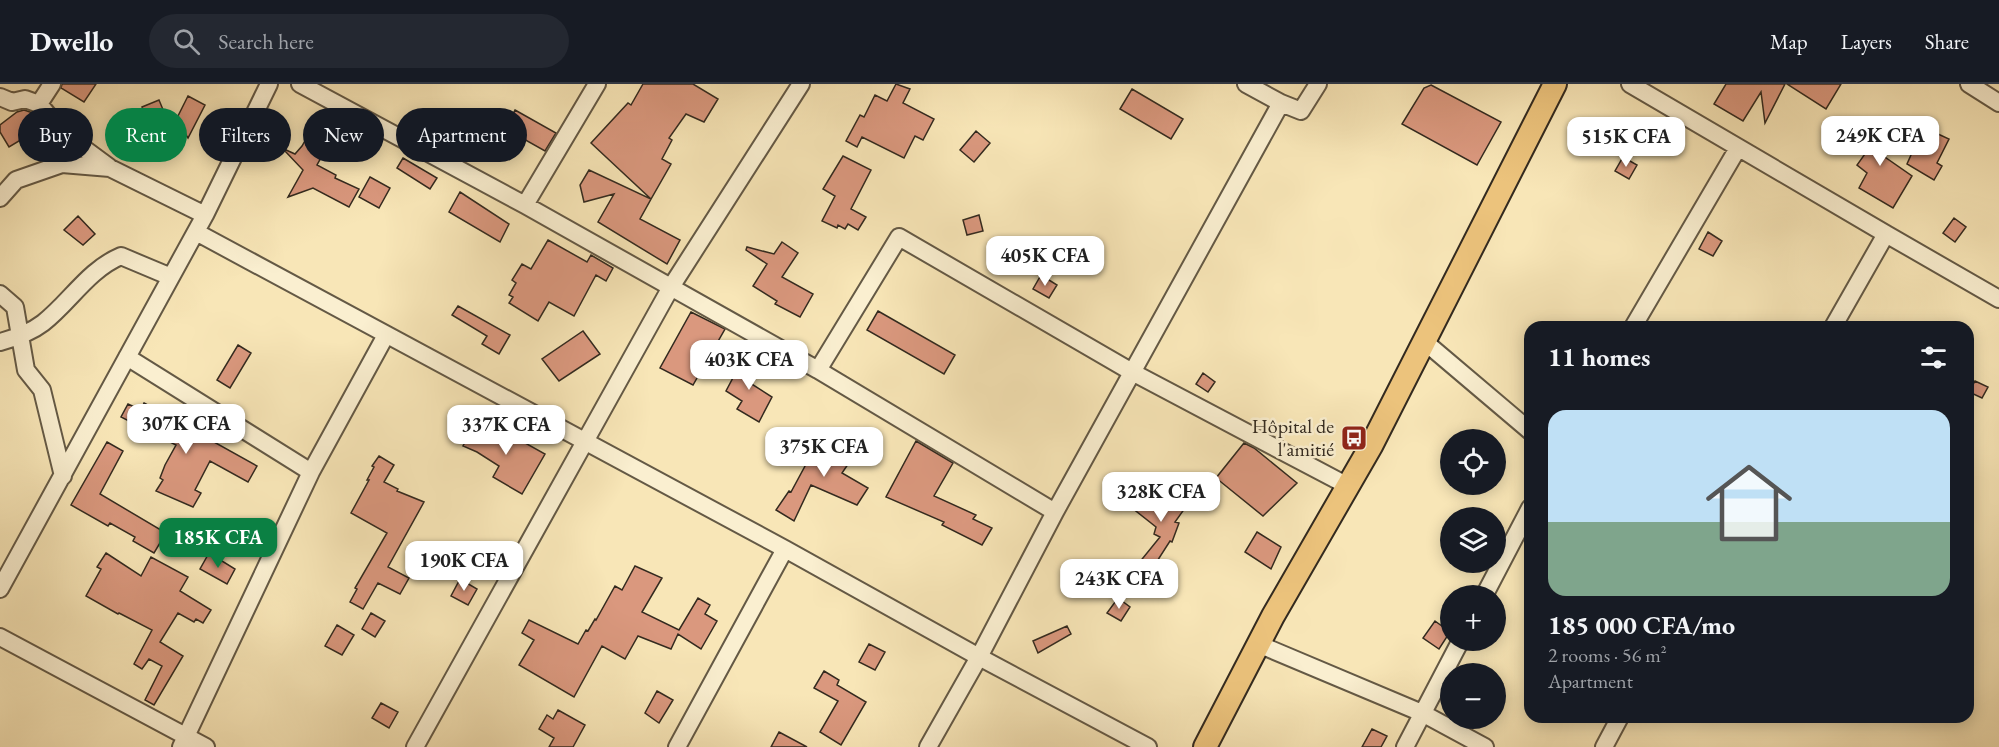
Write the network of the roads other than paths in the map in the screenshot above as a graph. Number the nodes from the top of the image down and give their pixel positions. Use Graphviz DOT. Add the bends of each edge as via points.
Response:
graph roads {
  1 [pos="51,84"];
  2 [pos="269,84"];
  3 [pos="300,84"];
  4 [pos="597,84"];
  5 [pos="801,84"];
  6 [pos="1246,84"];
  7 [pos="1317,84"];
  8 [pos="1555,84"];
  9 [pos="1630,84"];
  10 [pos="1969,84"];
  11 [pos="0,97"];
  12 [pos="1281,103"];
  13 [pos="1999,103"];
  14 [pos="39,104"];
  15 [pos="1738,148"];
  16 [pos="110,168"];
  17 [pos="0,198"];
  18 [pos="525,206"];
  19 [pos="204,215"];
  20 [pos="196,232"];
  21 [pos="1886,234"];
  22 [pos="171,277"];
  23 [pos="671,287"];
  24 [pos="0,294"];
  25 [pos="1999,299"];
  26 [pos="1637,321"];
  27 [pos="1836,321"];
  28 [pos="386,334"];
  29 [pos="19,336"];
  30 [pos="0,342"];
  31 [pos="1425,342"];
  32 [pos="127,357"];
  33 [pos="818,370"];
  34 [pos="1132,372"];
  35 [pos="1524,426"];
  36 [pos="585,441"];
  37 [pos="310,472"];
  38 [pos="63,476"];
  39 [pos="1348,486"];
  40 [pos="1055,512"];
  41 [pos="1524,519"];
  42 [pos="785,549"];
  43 [pos="1490,585"];
  44 [pos="0,589"];
  45 [pos="0,638"];
  46 [pos="1258,644"];
  47 [pos="1455,651"];
  48 [pos="979,657"];
  49 [pos="1422,713"];
  50 [pos="1617,723"];
  51 [pos="184,742"];
  52 [pos="206,747"];
  53 [pos="415,747"];
  54 [pos="677,747"];
  55 [pos="928,747"];
  56 [pos="1148,747"];
  57 [pos="1205,747"];
  58 [pos="1405,747"];
  59 [pos="1485,747"];
  60 [pos="1604,747"];
  1 -- 14 [label="street"];
  2 -- 19 [label="street"];
  3 -- 18 [label="street"];
  4 -- 18 [label="street"];
  5 -- 23 [label="street"];
  6 -- 12 [label="street"];
  7 -- 12 [label="street" via="1301,111"];
  8 -- 31 [label="main road"];
  9 -- 15 [label="street"];
  10 -- 13 [label="street"];
  11 -- 14 [label="street"];
  12 -- 34 [label="street"];
  14 -- 16 [label="street" via="63,133"];
  15 -- 21 [label="street"];
  15 -- 26 [label="street"];
  16 -- 17 [label="street" via="62,164 16,180"];
  16 -- 19 [label="street"];
  18 -- 23 [label="street"];
  19 -- 20 [label="street"];
  20 -- 22 [label="street"];
  20 -- 28 [label="street"];
  21 -- 25 [label="street"];
  21 -- 27 [label="street"];
  22 -- 29 [label="street" via="120,256 106,262 42,324"];
  22 -- 32 [label="street"];
  23 -- 33 [label="street"];
  23 -- 36 [label="street"];
  24 -- 29 [label="street" via="15,307"];
  28 -- 36 [label="street"];
  28 -- 37 [label="street"];
  29 -- 30 [label="street"];
  29 -- 38 [label="street" via="26,370 42,390"];
  31 -- 35 [label="street"];
  31 -- 39 [label="main road"];
  32 -- 37 [label="street"];
  32 -- 38 [label="street"];
  33 -- 34 [label="street" via="899,237"];
  33 -- 40 [label="street"];
  34 -- 39 [label="street"];
  34 -- 40 [label="street"];
  36 -- 42 [label="street"];
  36 -- 53 [label="street"];
  37 -- 51 [label="street"];
  38 -- 44 [label="street"];
  39 -- 46 [label="main road"];
  40 -- 48 [label="street"];
  41 -- 43 [label="street"];
  42 -- 48 [label="street"];
  42 -- 54 [label="street"];
  45 -- 51 [label="street"];
  46 -- 49 [label="street"];
  46 -- 57 [label="main road"];
  47 -- 49 [label="street"];
  48 -- 55 [label="street"];
  48 -- 56 [label="street"];
  49 -- 58 [label="street"];
  49 -- 59 [label="street"];
  50 -- 60 [label="street"];
  51 -- 52 [label="street"];
}
